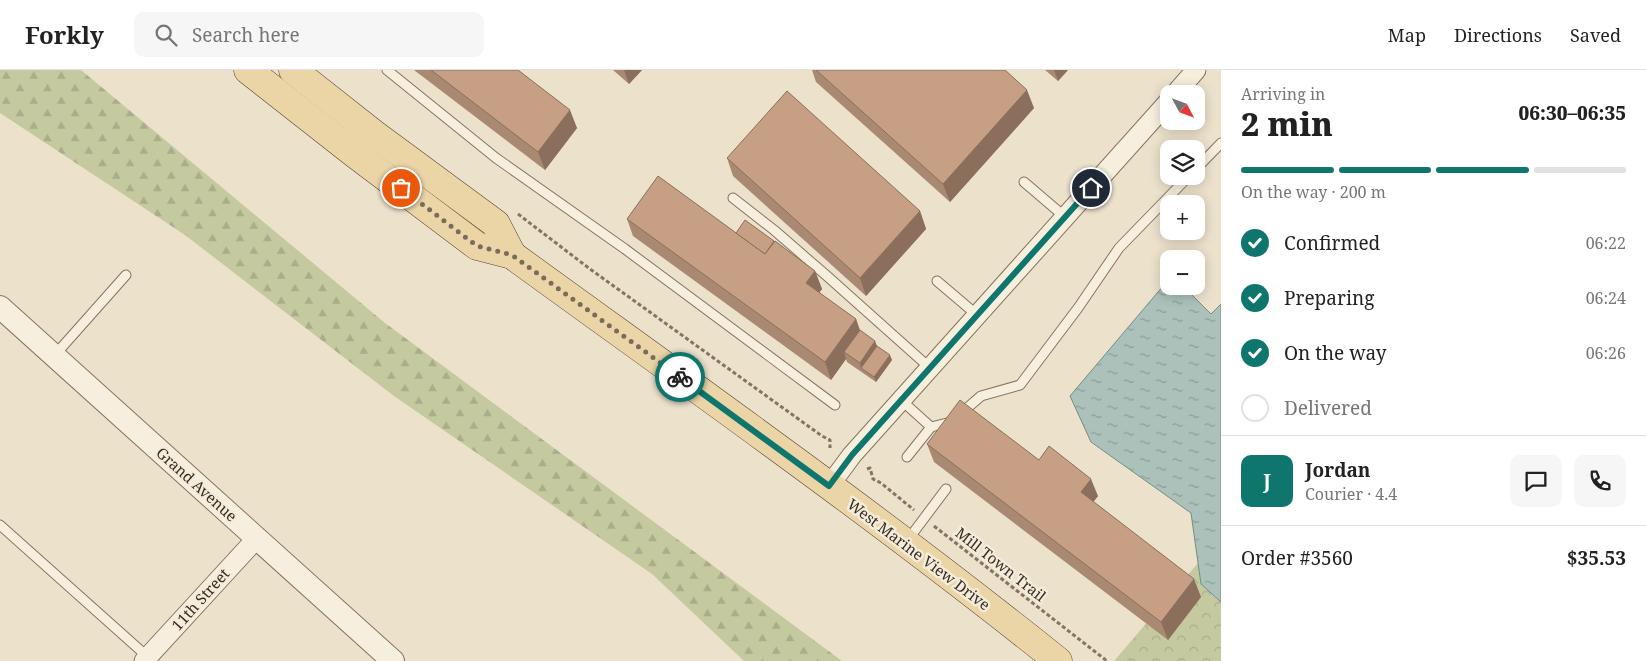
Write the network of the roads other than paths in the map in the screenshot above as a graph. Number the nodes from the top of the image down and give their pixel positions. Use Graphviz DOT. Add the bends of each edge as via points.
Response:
graph roads {
  1 [pos="248,70"];
  2 [pos="293,70"];
  3 [pos="387,70"];
  4 [pos="1196,70"];
  5 [pos="1183,85"];
  6 [pos="1160,111"];
  7 [pos="1221,144"];
  8 [pos="1205,160"];
  9 [pos="1024,182"];
  10 [pos="1180,185"];
  11 [pos="733,198"];
  12 [pos="1064,217"];
  13 [pos="512,255"];
  14 [pos="126,274"];
  15 [pos="937,281"];
  16 [pos="0,307"];
  17 [pos="977,315"];
  18 [pos="54,356"];
  19 [pos="930,368"];
  20 [pos="901,400"];
  21 [pos="835,405"];
  22 [pos="931,427"];
  23 [pos="907,457"];
  24 [pos="829,486"];
  25 [pos="946,489"];
  26 [pos="0,525"];
  27 [pos="257,538"];
  28 [pos="906,544"];
  29 [pos="148,660"];
  30 [pos="393,661"];
  31 [pos="1058,661"];
  1 -- 13 [label="main road, West Marine View Drive" via="477,246"];
  2 -- 13 [label="main road, West Marine View Drive" via="496,224"];
  3 -- 21 [label="lane" via="496,158"];
  4 -- 5 [label="street"];
  6 -- 12 [label="street"];
  7 -- 8 [label="lane"];
  9 -- 12 [label="lane"];
  10 -- 22 [label="lane" via="1119,248 1020,385 982,396 951,422"];
  11 -- 19 [label="lane" via="814,264"];
  12 -- 17 [label="street"];
  13 -- 24 [label="main road, West Marine View Drive"];
  14 -- 18 [label="lane"];
  15 -- 17 [label="lane"];
  16 -- 18 [label="street, Grand Avenue"];
  17 -- 19 [label="street"];
  18 -- 27 [label="street, Grand Avenue"];
  19 -- 20 [label="street"];
  20 -- 22 [label="lane"];
  20 -- 24 [label="street"];
  22 -- 23 [label="lane"];
  24 -- 28 [label="main road, West Marine View Drive"];
  25 -- 28 [label="lane"];
  26 -- 29 [label="lane"];
  27 -- 29 [label="street, 11th Street"];
  27 -- 30 [label="street, Grand Avenue"];
  28 -- 31 [label="main road, West Marine View Drive"];
}
